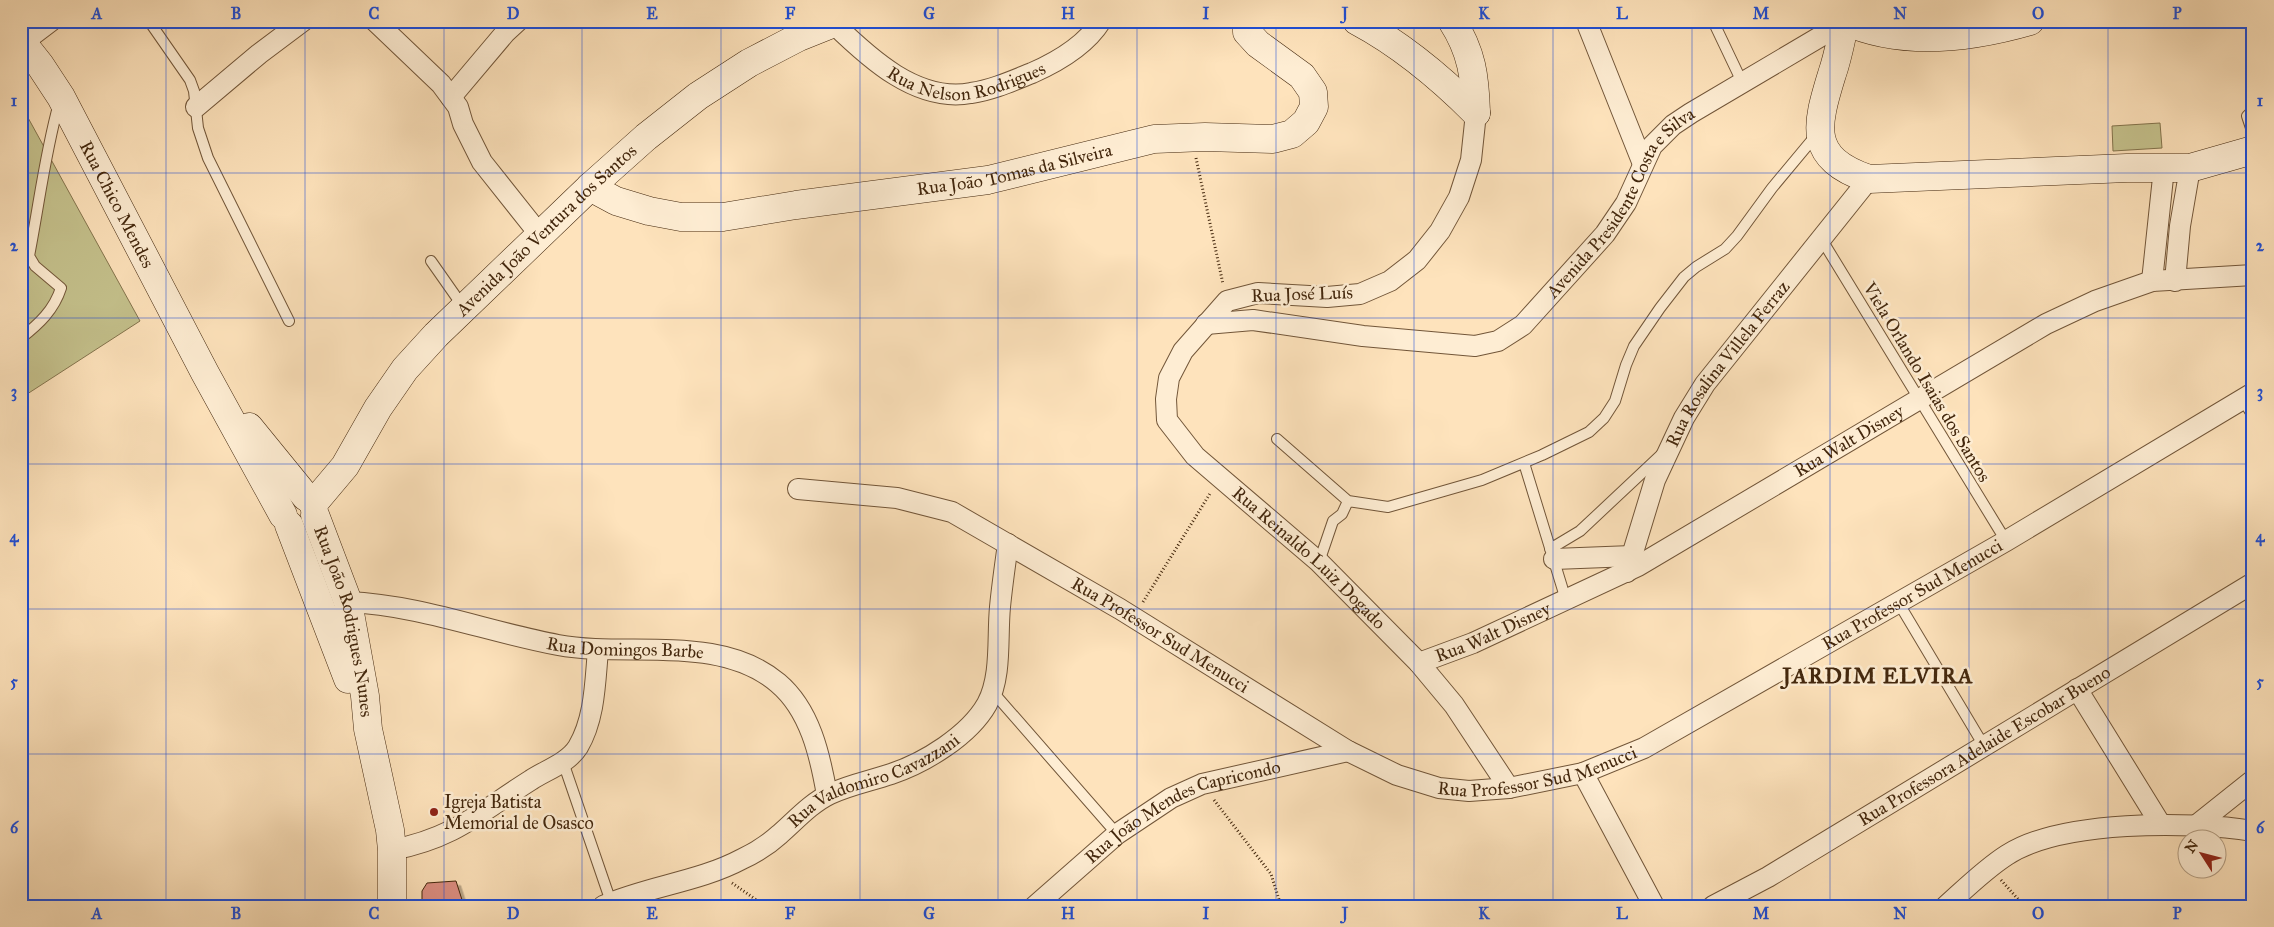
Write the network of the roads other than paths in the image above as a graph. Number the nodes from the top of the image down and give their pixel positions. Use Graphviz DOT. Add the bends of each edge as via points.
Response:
graph roads {
  1 [pos="51,21"];
  2 [pos="149,21"];
  3 [pos="303,21"];
  4 [pos="374,21"];
  5 [pos="518,21"];
  6 [pos="1101,21"];
  7 [pos="1247,21"];
  8 [pos="1357,21"];
  9 [pos="1452,21"];
  10 [pos="1586,21"];
  11 [pos="1713,21"];
  12 [pos="1845,21"];
  13 [pos="2030,21"];
  14 [pos="836,23"];
  15 [pos="22,42"];
  16 [pos="1742,82"];
  17 [pos="61,97"];
  18 [pos="451,97"];
  19 [pos="196,107"];
  20 [pos="2252,111"];
  21 [pos="1476,113"];
  22 [pos="1819,132"];
  23 [pos="2253,134"];
  24 [pos="2253,150"];
  25 [pos="1643,164"];
  26 [pos="2177,168"];
  27 [pos="1869,179"];
  28 [pos="590,187"];
  29 [pos="540,235"];
  30 [pos="1822,240"];
  31 [pos="431,262"];
  32 [pos="2253,276"];
  33 [pos="2175,280"];
  34 [pos="2152,281"];
  35 [pos="464,308"];
  36 [pos="289,321"];
  37 [pos="1206,324"];
  38 [pos="21,338"];
  39 [pos="205,373"];
  40 [pos="1918,399"];
  41 [pos="2249,403"];
  42 [pos="1277,439"];
  43 [pos="1669,447"];
  44 [pos="1524,462"];
  45 [pos="798,489"];
  46 [pos="1348,501"];
  47 [pos="311,506"];
  48 [pos="286,520"];
  49 [pos="2006,540"];
  50 [pos="1008,544"];
  51 [pos="1552,554"];
  52 [pos="1319,562"];
  53 [pos="1630,564"];
  54 [pos="2253,583"];
  55 [pos="1566,600"];
  56 [pos="348,602"];
  57 [pos="1898,602"];
  58 [pos="598,650"];
  59 [pos="1420,663"];
  60 [pos="2077,689"];
  61 [pos="992,691"];
  62 [pos="368,729"];
  63 [pos="1984,746"];
  64 [pos="1348,751"];
  65 [pos="563,762"];
  66 [pos="1583,773"];
  67 [pos="2253,780"];
  68 [pos="1509,788"];
  69 [pos="827,795"];
  70 [pos="2161,826"];
  71 [pos="2194,827"];
  72 [pos="2253,830"];
  73 [pos="1117,834"];
  74 [pos="392,850"];
  75 [pos="396,900"];
  76 [pos="607,904"];
  77 [pos="1035,906"];
  78 [pos="1654,906"];
  79 [pos="1713,906"];
  80 [pos="1946,906"];
  1 -- 15 [label="street"];
  2 -- 19 [label="lane" via="190,80"];
  3 -- 19 [label="street"];
  4 -- 18 [label="street"];
  5 -- 18 [label="street"];
  6 -- 14 [label="street, Rua Nelson Rodrigues" via="1074,49 1044,68 1000,86 969,94 937,92 906,82 869,58"];
  7 -- 28 [label="street, Rua João Tomas da Silveira" via="1247,32 1258,44 1302,76 1313,92 1314,106 1306,122 1292,134 1273,140 1154,139 988,180 723,217 681,218 649,212 616,201"];
  8 -- 21 [label="street" via="1383,35 1425,66"];
  9 -- 21 [label="street" via="1472,61"];
  10 -- 25 [label="street"];
  11 -- 16 [label="lane"];
  12 -- 13 [label="street" via="1884,34 1926,37 1963,36"];
  12 -- 16 [label="street, Avenida Presidente Costa e Silva"];
  12 -- 22 [label="street"];
  14 -- 28 [label="street, Avenida João Ventura dos Santos" via="748,63 698,96"];
  15 -- 17 [label="street, Rua Chico Mendes"];
  16 -- 25 [label="street, Avenida Presidente Costa e Silva" via="1673,125 1652,146"];
  17 -- 38 [label="lane" via="48,142 29,256 35,266 61,288 48,314"];
  17 -- 39 [label="street, Rua Chico Mendes"];
  18 -- 29 [label="street" via="482,162"];
  19 -- 36 [label="lane" via="198,128 208,158"];
  20 -- 23 [label="lane" via="2247,116"];
  21 -- 37 [label="street, Rua José Luís" via="1471,160 1460,197 1417,260 1390,281 1360,294 1326,297 1258,293 1227,301"];
  22 -- 27 [label="street" via="1837,164"];
  22 -- 44 [label="lane" via="1726,249 1684,277 1646,327 1626,365 1615,401 1604,418 1589,432"];
  24 -- 26 [label="street"];
  25 -- 37 [label="street, Avenida Presidente Costa e Silva" via="1626,203 1605,234 1523,325 1498,341 1475,346 1363,336 1253,320"];
  26 -- 27 [label="street"];
  26 -- 33 [label="street" via="2180,226"];
  26 -- 34 [label="street"];
  27 -- 30 [label="street, Rua Rosalina Villela Ferraz"];
  28 -- 29 [label="street, Avenida João Ventura dos Santos"];
  29 -- 35 [label="street, Avenida João Ventura dos Santos"];
  30 -- 40 [label="lane, Viela Orlando Isaias dos Santos"];
  30 -- 43 [label="street, Rua Rosalina Villela Ferraz" via="1705,384"];
  31 -- 35 [label="lane"];
  32 -- 33 [label="street, Rua Walt Disney"];
  33 -- 34 [label="street, Rua Walt Disney"];
  34 -- 40 [label="street, Rua Walt Disney" via="2095,301 2046,324"];
  35 -- 47 [label="street, Avenida João Ventura dos Santos" via="405,369 345,466"];
  37 -- 52 [label="street, Rua Reinaldo Luiz Dogado" via="1183,351 1169,378 1167,420 1195,456"];
  39 -- 47 [label="street, Rua Chico Mendes"];
  39 -- 48 [label="street, Rua Chico Mendes"];
  40 -- 49 [label="lane, Viela Orlando Isaias dos Santos"];
  40 -- 53 [label="street, Rua Walt Disney"];
  41 -- 49 [label="street, Rua Professor Sud Menucci"];
  42 -- 46 [label="lane"];
  43 -- 51 [label="lane"];
  43 -- 53 [label="street, Rua Rosalina Villela Ferraz" via="1655,480"];
  44 -- 46 [label="lane" via="1482,480 1388,507"];
  44 -- 51 [label="lane"];
  45 -- 50 [label="street, Rua Professor Sud Menucci" via="897,498 952,512"];
  46 -- 52 [label="lane" via="1342,514 1333,521"];
  47 -- 48 [label="street" via="296,496 284,505"];
  47 -- 56 [label="street, Rua João Rodrigues Nunes"];
  48 -- 62 [label="street, Rua João Rodrigues Nunes"];
  49 -- 57 [label="street, Rua Professor Sud Menucci"];
  50 -- 61 [label="street, Rua Valdomiro Cavazzani" via="997,669"];
  50 -- 64 [label="street, Rua Professor Sud Menucci" via="1134,617"];
  51 -- 53 [label="street"];
  51 -- 55 [label="lane"];
  52 -- 59 [label="street, Rua Reinaldo Luiz Dogado"];
  53 -- 55 [label="street, Rua Walt Disney"];
  54 -- 60 [label="street, Rua Professora Adelaide Escobar Bueno"];
  55 -- 59 [label="street, Rua Walt Disney"];
  56 -- 58 [label="street, Rua Domingos Barbe" via="407,608 530,640"];
  56 -- 62 [label="street, Rua João Rodrigues Nunes"];
  57 -- 63 [label="lane"];
  57 -- 66 [label="street, Rua Professor Sud Menucci" via="1644,748"];
  58 -- 65 [label="street" via="591,717 576,749"];
  58 -- 69 [label="street, Rua Domingos Barbe" via="703,652 752,667 778,683 794,702 814,737"];
  59 -- 68 [label="street, Rua Reinaldo Luiz Dogado" via="1454,705"];
  60 -- 63 [label="street, Rua Professora Adelaide Escobar Bueno"];
  60 -- 70 [label="street"];
  61 -- 69 [label="street, Rua Valdomiro Cavazzani" via="972,723 946,746 893,774"];
  61 -- 73 [label="lane"];
  62 -- 74 [label="street, Rua João Rodrigues Nunes"];
  63 -- 79 [label="street, Rua Professora Adelaide Escobar Bueno" via="1768,877"];
  64 -- 68 [label="street, Rua Professor Sud Menucci" via="1397,775 1439,788"];
  64 -- 73 [label="street, Rua João Mendes Capricondo" via="1202,784 1171,798"];
  65 -- 74 [label="street" via="462,826 417,845"];
  65 -- 76 [label="lane"];
  66 -- 68 [label="street, Rua Professor Sud Menucci"];
  66 -- 78 [label="street"];
  67 -- 71 [label="street"];
  69 -- 76 [label="street, Rua Valdomiro Cavazzani" via="778,836 743,859 715,872 653,887"];
  70 -- 71 [label="street"];
  70 -- 80 [label="street" via="2067,833 2035,842 2007,855"];
  71 -- 72 [label="street"];
  73 -- 77 [label="street, Rua João Mendes Capricondo"];
  74 -- 75 [label="street, Rua João Rodrigues Nunes"];
}
